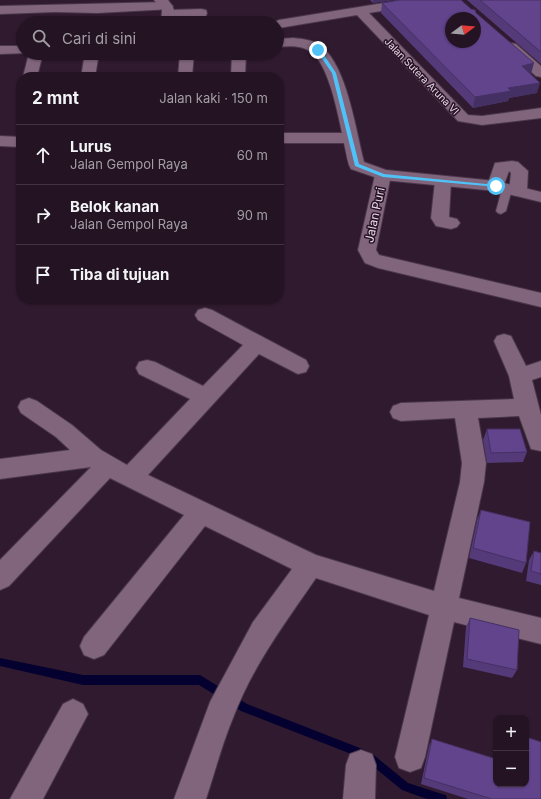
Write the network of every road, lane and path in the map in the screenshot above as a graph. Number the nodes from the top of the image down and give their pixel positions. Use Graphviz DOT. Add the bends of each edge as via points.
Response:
graph roads {
  1 [pos="425,0"];
  2 [pos="35,4"];
  3 [pos="54,8"];
  4 [pos="96,9"];
  5 [pos="0,10"];
  6 [pos="166,11"];
  7 [pos="360,11"];
  8 [pos="200,13"];
  9 [pos="52,16"];
  10 [pos="96,16"];
  11 [pos="284,23"];
  12 [pos="499,36"];
  13 [pos="284,42"];
  14 [pos="0,50"];
  15 [pos="16,50"];
  16 [pos="34,60"];
  17 [pos="91,60"];
  18 [pos="186,60"];
  19 [pos="239,60"];
  20 [pos="31,72"];
  21 [pos="89,72"];
  22 [pos="185,72"];
  23 [pos="238,72"];
  24 [pos="541,73"];
  25 [pos="541,113"];
  26 [pos="284,138"];
  27 [pos="349,138"];
  28 [pos="0,141"];
  29 [pos="16,142"];
  30 [pos="383,175"];
  31 [pos="443,181"];
  32 [pos="507,189"];
  33 [pos="540,196"];
  34 [pos="501,211"];
  35 [pos="451,223"];
  36 [pos="541,300"];
  37 [pos="205,315"];
  38 [pos="504,341"];
  39 [pos="256,344"];
  40 [pos="298,366"];
  41 [pos="147,368"];
  42 [pos="541,369"];
  43 [pos="520,376"];
  44 [pos="205,397"];
  45 [pos="29,407"];
  46 [pos="527,407"];
  47 [pos="465,409"];
  48 [pos="401,412"];
  49 [pos="539,442"];
  50 [pos="100,461"];
  51 [pos="0,469"];
  52 [pos="132,476"];
  53 [pos="201,512"];
  54 [pos="310,565"];
  55 [pos="0,578"];
  56 [pos="444,607"];
  57 [pos="541,631"];
  58 [pos="94,646"];
  59 [pos="73,714"];
  60 [pos="410,757"];
  61 [pos="361,765"];
  62 [pos="26,799"];
  63 [pos="190,799"];
  64 [pos="359,799"];
  1 -- 7 [label="street"];
  2 -- 3 [label="street"];
  2 -- 5 [label="street"];
  3 -- 4 [label="street"];
  3 -- 9 [label="street"];
  4 -- 6 [label="street"];
  4 -- 10 [label="street"];
  6 -- 8 [label="street"];
  7 -- 11 [label="street"];
  7 -- 25 [label="street, Jalan Sutera Aruna VI" via="463,118 476,121 524,113"];
  12 -- 24 [label="street"];
  13 -- 27 [label="street" via="298,42 318,50 334,73"];
  14 -- 15 [label="street"];
  16 -- 20 [label="street"];
  17 -- 21 [label="street"];
  18 -- 22 [label="street"];
  19 -- 23 [label="street"];
  26 -- 27 [label="street"];
  27 -- 30 [label="street" via="356,165"];
  28 -- 29 [label="street"];
  30 -- 31 [label="street"];
  30 -- 36 [label="street, Jalan Puri" via="367,250 378,262"];
  31 -- 32 [label="street"];
  31 -- 35 [label="street" via="440,218 442,222"];
  32 -- 33 [label="street"];
  32 -- 34 [label="lane"];
  37 -- 39 [label="street"];
  38 -- 43 [label="street"];
  39 -- 40 [label="street"];
  39 -- 44 [label="street"];
  41 -- 44 [label="street"];
  42 -- 43 [label="street"];
  43 -- 46 [label="street"];
  44 -- 52 [label="street"];
  45 -- 50 [label="street" via="64,431"];
  46 -- 47 [label="street"];
  46 -- 49 [label="street"];
  47 -- 48 [label="street"];
  47 -- 56 [label="street" via="474,463"];
  50 -- 51 [label="street"];
  50 -- 52 [label="street"];
  50 -- 55 [label="street"];
  52 -- 53 [label="street"];
  53 -- 54 [label="street"];
  53 -- 58 [label="street"];
  54 -- 56 [label="street"];
  54 -- 63 [label="street" via="263,631 239,674 220,712"];
  56 -- 57 [label="street"];
  56 -- 60 [label="street"];
  59 -- 62 [label="street"];
  61 -- 64 [label="street"];
}
